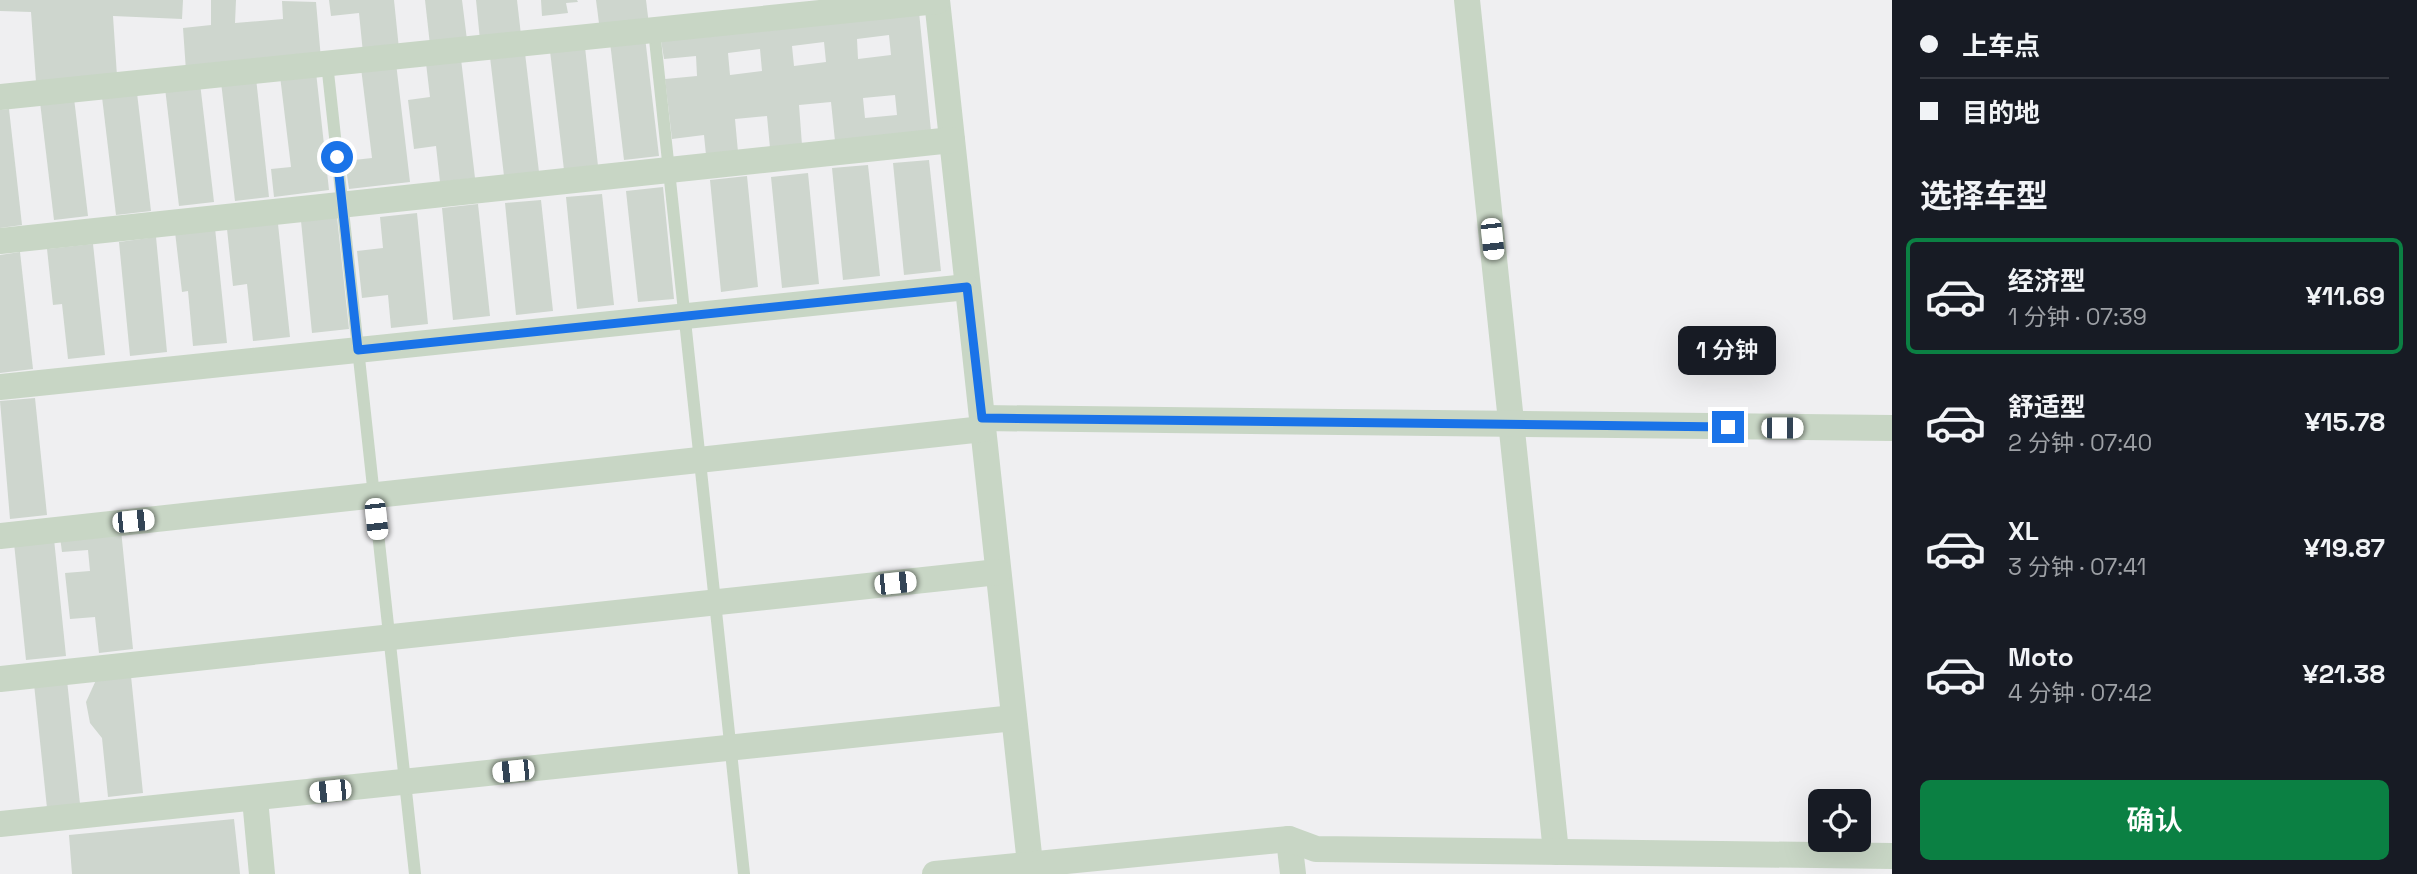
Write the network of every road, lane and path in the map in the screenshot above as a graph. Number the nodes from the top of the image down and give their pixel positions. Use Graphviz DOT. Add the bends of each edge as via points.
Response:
graph roads {
  1 [pos="1467,0"];
  2 [pos="937,1"];
  3 [pos="654,30"];
  4 [pos="327,63"];
  5 [pos="0,97"];
  6 [pos="951,140"];
  7 [pos="669,170"];
  8 [pos="343,204"];
  9 [pos="0,240"];
  10 [pos="967,287"];
  11 [pos="685,317"];
  12 [pos="358,350"];
  13 [pos="0,387"];
  14 [pos="982,423"];
  15 [pos="1512,425"];
  16 [pos="1892,428"];
  17 [pos="700,459"];
  18 [pos="373,495"];
  19 [pos="0,536"];
  20 [pos="998,572"];
  21 [pos="715,603"];
  22 [pos="389,638"];
  23 [pos="0,679"];
  24 [pos="1014,718"];
  25 [pos="730,748"];
  26 [pos="405,783"];
  27 [pos="255,799"];
  28 [pos="0,824"];
  29 [pos="1289,839"];
  30 [pos="1556,852"];
  31 [pos="1892,856"];
  32 [pos="1030,864"];
  33 [pos="262,874"];
  34 [pos="415,874"];
  35 [pos="744,874"];
  36 [pos="936,874"];
  37 [pos="1293,874"];
  1 -- 15 [label="street"];
  2 -- 3 [label="street"];
  2 -- 6 [label="street"];
  3 -- 4 [label="street"];
  3 -- 7 [label="lane"];
  4 -- 5 [label="street"];
  4 -- 8 [label="lane"];
  6 -- 7 [label="street"];
  6 -- 10 [label="street"];
  7 -- 8 [label="street"];
  7 -- 11 [label="lane"];
  8 -- 9 [label="street"];
  8 -- 12 [label="lane"];
  10 -- 11 [label="street"];
  10 -- 14 [label="street"];
  11 -- 12 [label="street"];
  11 -- 17 [label="lane"];
  12 -- 13 [label="street"];
  12 -- 18 [label="lane"];
  14 -- 15 [label="street"];
  14 -- 17 [label="street"];
  14 -- 20 [label="street"];
  15 -- 16 [label="street"];
  15 -- 30 [label="street"];
  17 -- 18 [label="street"];
  17 -- 21 [label="lane"];
  18 -- 19 [label="street"];
  18 -- 22 [label="lane"];
  20 -- 21 [label="street"];
  20 -- 24 [label="street"];
  21 -- 22 [label="street"];
  21 -- 25 [label="lane"];
  22 -- 23 [label="street"];
  22 -- 26 [label="lane"];
  24 -- 25 [label="street"];
  24 -- 32 [label="street"];
  25 -- 26 [label="street"];
  25 -- 35 [label="lane"];
  26 -- 27 [label="street"];
  26 -- 34 [label="lane"];
  27 -- 28 [label="street"];
  27 -- 33 [label="street"];
  29 -- 30 [label="street" via="1316,849"];
  29 -- 32 [label="street"];
  29 -- 37 [label="street"];
  30 -- 31 [label="street"];
  32 -- 36 [label="street"];
}
